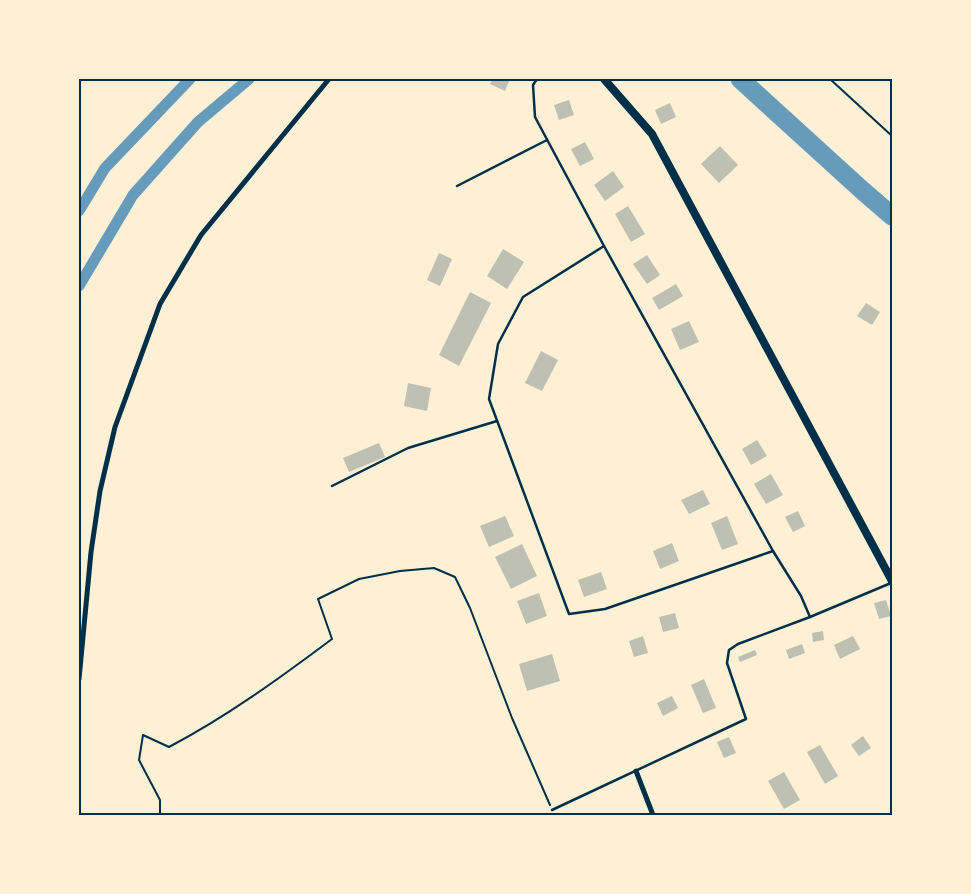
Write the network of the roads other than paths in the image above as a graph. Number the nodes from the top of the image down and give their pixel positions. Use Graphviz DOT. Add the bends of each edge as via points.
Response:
graph roads {
  1 [pos="329,79"];
  2 [pos="537,79"];
  3 [pos="604,79"];
  4 [pos="547,140"];
  5 [pos="456,186"];
  6 [pos="604,246"];
  7 [pos="497,421"];
  8 [pos="332,486"];
  9 [pos="773,551"];
  10 [pos="889,568"];
  11 [pos="892,582"];
  12 [pos="810,617"];
  13 [pos="80,666"];
  14 [pos="79,679"];
  15 [pos="636,770"];
  16 [pos="552,810"];
  17 [pos="653,815"];
  1 -- 13 [label="street" via="201,235 160,304 114,427 91,552"];
  2 -- 4 [label="lane" via="533,86 535,117"];
  3 -- 10 [label="main road" via="652,134"];
  4 -- 5 [label="lane"];
  4 -- 6 [label="lane"];
  6 -- 7 [label="lane" via="523,297 498,344 489,399"];
  6 -- 9 [label="lane"];
  7 -- 8 [label="lane" via="408,448"];
  7 -- 9 [label="lane" via="569,614 605,609"];
  9 -- 12 [label="lane"];
  10 -- 11 [label="main road"];
  11 -- 12 [label="lane"];
  12 -- 15 [label="lane" via="729,650 728,663 746,719"];
  13 -- 14 [label="street"];
  15 -- 16 [label="lane"];
  15 -- 17 [label="street"];
}
